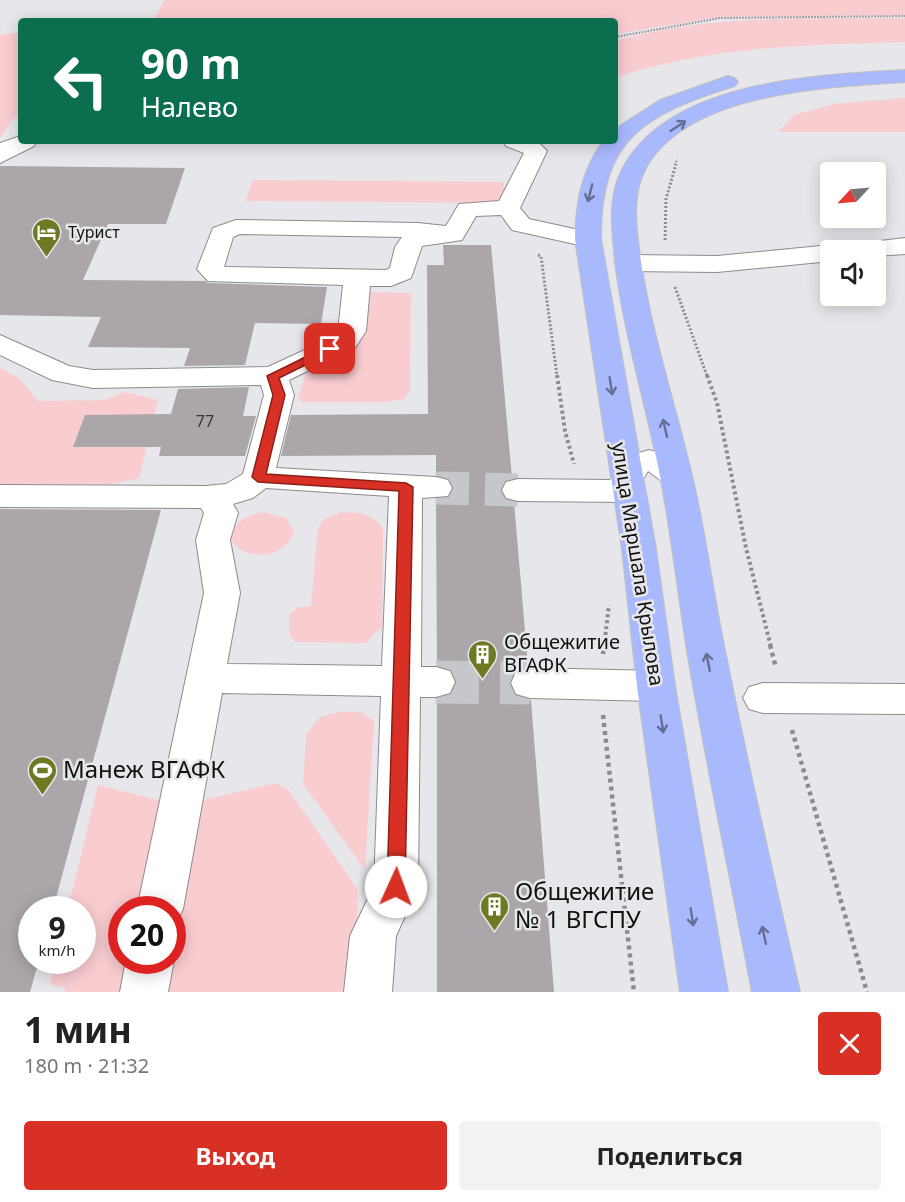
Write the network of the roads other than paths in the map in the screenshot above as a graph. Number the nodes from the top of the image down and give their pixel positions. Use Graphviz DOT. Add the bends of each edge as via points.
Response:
graph roads {
  1 [pos="905,63"];
  2 [pos="905,76"];
  3 [pos="18,144"];
  4 [pos="527,144"];
  5 [pos="621,149"];
  6 [pos="0,156"];
  7 [pos="508,208"];
  8 [pos="453,235"];
  9 [pos="588,239"];
  10 [pos="905,246"];
  11 [pos="886,248"];
  12 [pos="820,254"];
  13 [pos="628,263"];
  14 [pos="357,278"];
  15 [pos="0,344"];
  16 [pos="273,376"];
  17 [pos="258,477"];
  18 [pos="676,478"];
  19 [pos="627,485"];
  20 [pos="518,490"];
  21 [pos="0,496"];
  22 [pos="206,497"];
  23 [pos="205,678"];
  24 [pos="419,681"];
  25 [pos="530,683"];
  26 [pos="657,686"];
  27 [pos="773,699"];
  28 [pos="905,699"];
  29 [pos="163,896"];
  30 [pos="147,974"];
  31 [pos="144,992"];
  32 [pos="368,992"];
  33 [pos="704,992"];
  34 [pos="776,992"];
  1 -- 5 [label="main road, улица Маршала Крылова" via="825,67 747,77 680,96 647,115"];
  5 -- 2 [label="main road, one-way" via="651,145 710,108 766,90"];
  3 -- 6 [label="street"];
  4 -- 7 [label="street" via="536,151"];
  5 -- 9 [label="main road, улица Маршала Крылова, one-way" via="598,162 588,203"];
  5 -- 13 [label="main road"];
  7 -- 8 [label="street" via="468,209"];
  7 -- 9 [label="street" via="521,225"];
  8 -- 14 [label="street" via="414,239 402,272 391,278"];
  8 -- 14 [label="street" via="418,230 236,228 222,233 210,269 217,275"];
  9 -- 19 [label="main road, улица Маршала Крылова, one-way"];
  10 -- 11 [label="street"];
  12 -- 13 [label="street" via="717,264"];
  18 -- 13 [label="main road, one-way"];
  14 -- 16 [label="street" via="352,331 345,342"];
  15 -- 16 [label="street" via="62,374 93,379"];
  16 -- 17 [label="street" via="279,395"];
  17 -- 22 [label="street" via="242,491"];
  17 -- 24 [label="street" via="421,488"];
  18 -- 19 [label="street" via="663,463 637,461"];
  34 -- 18 [label="main road, one-way" via="708,662"];
  19 -- 20 [label="street"];
  19 -- 26 [label="main road, улица Маршала Крылова"];
  21 -- 22 [label="street"];
  22 -- 23 [label="street" via="215,501 221,513 213,540 222,593"];
  23 -- 24 [label="street"];
  23 -- 29 [label="street"];
  24 -- 32 [label="street" via="396,887 373,936"];
  25 -- 26 [label="street"];
  26 -- 33 [label="main road, улица Маршала Крылова, one-way"];
  27 -- 28 [label="street"];
  30 -- 31 [label="street"];
}
